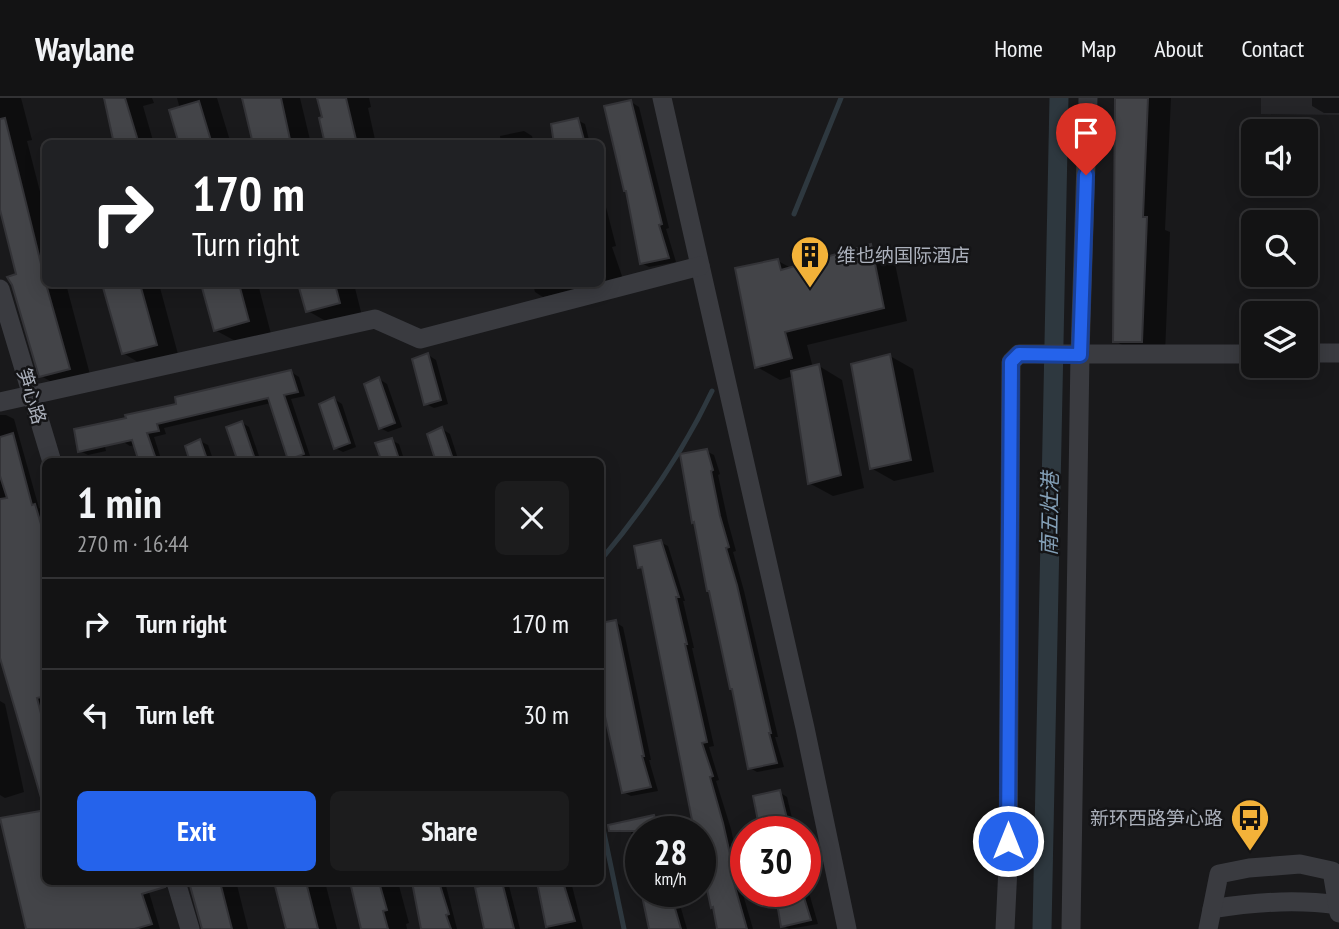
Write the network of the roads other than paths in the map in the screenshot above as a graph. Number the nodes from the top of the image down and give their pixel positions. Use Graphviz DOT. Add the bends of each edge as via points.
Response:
graph roads {
  1 [pos="662,98"];
  2 [pos="1088,98"];
  3 [pos="700,266"];
  4 [pos="0,289"];
  5 [pos="1318,353"];
  6 [pos="1339,353"];
  7 [pos="1241,354"];
  8 [pos="1080,355"];
  9 [pos="31,394"];
  10 [pos="0,402"];
  11 [pos="51,458"];
  12 [pos="177,885"];
  13 [pos="1212,909"];
  14 [pos="1338,909"];
  15 [pos="190,929"];
  16 [pos="847,929"];
  17 [pos="1005,929"];
  18 [pos="1071,929"];
  19 [pos="1208,929"];
  1 -- 3 [label="street"];
  2 -- 8 [label="street"];
  3 -- 9 [label="street" via="420,339 375,318"];
  3 -- 16 [label="street"];
  4 -- 9 [label="street, 笋心路"];
  5 -- 6 [label="street"];
  7 -- 8 [label="street"];
  8 -- 17 [label="street" via="1019,354 1011,362"];
  8 -- 18 [label="street"];
  9 -- 10 [label="street"];
  9 -- 11 [label="street, 笋心路"];
  12 -- 15 [label="street"];
  13 -- 14 [label="street" via="1250,902 1317,902"];
  13 -- 14 [label="street" via="1219,874 1300,864 1332,872"];
  13 -- 19 [label="street"];
}
